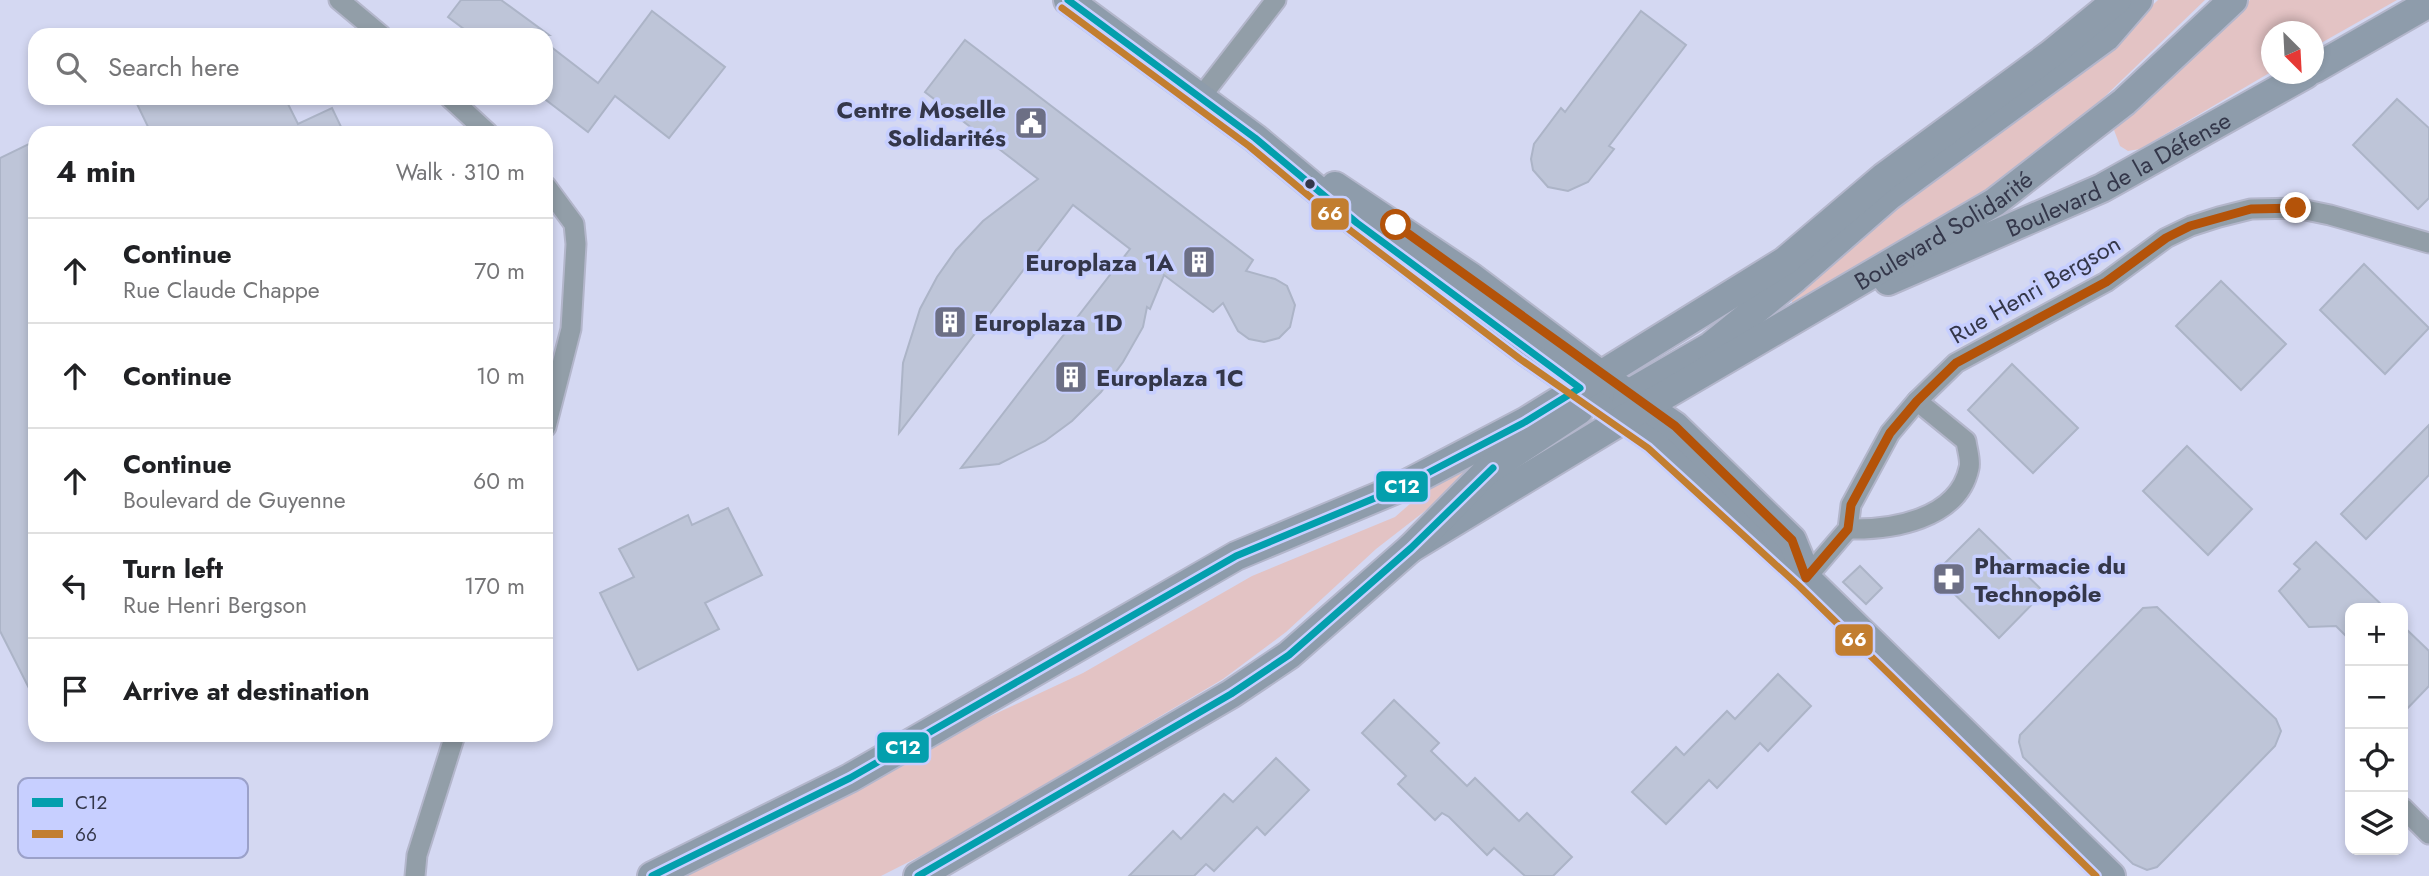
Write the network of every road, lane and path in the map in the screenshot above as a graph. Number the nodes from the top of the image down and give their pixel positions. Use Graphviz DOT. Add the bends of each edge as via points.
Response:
graph roads {
  1 [pos="339,0"];
  2 [pos="1068,0"];
  3 [pos="1276,0"];
  4 [pos="2117,0"];
  5 [pos="2138,0"];
  6 [pos="2232,0"];
  7 [pos="2429,3"];
  8 [pos="373,28"];
  9 [pos="2324,63"];
  10 [pos="2288,84"];
  11 [pos="1200,98"];
  12 [pos="458,105"];
  13 [pos="480,126"];
  14 [pos="553,196"];
  15 [pos="2429,243"];
  16 [pos="1807,313"];
  17 [pos="1593,388"];
  18 [pos="553,400"];
  19 [pos="1917,401"];
  20 [pos="1632,407"];
  21 [pos="1848,529"];
  22 [pos="1411,548"];
  23 [pos="1806,578"];
  24 [pos="453,742"];
  25 [pos="2408,813"];
  26 [pos="2429,834"];
  27 [pos="415,876"];
  28 [pos="652,876"];
  29 [pos="918,876"];
  30 [pos="2111,876"];
  1 -- 8 [label="street"];
  2 -- 11 [label="main road"];
  3 -- 11 [label="street"];
  4 -- 17 [label="main road, Boulevard Solidarité" via="1884,177 1785,261"];
  5 -- 20 [label="main road, Boulevard Solidarité" via="2106,37 1889,196 1796,278"];
  6 -- 16 [label="main road, Boulevard Solidarité" via="2124,102 2048,163 1995,202"];
  7 -- 9 [label="main road"];
  10 -- 16 [label="main road, Boulevard de la Défense" via="2102,188"];
  11 -- 17 [label="main road" via="1428,247"];
  12 -- 13 [label="street"];
  14 -- 18 [label="street" via="574,224 576,244 571,329"];
  15 -- 19 [label="street, Rue Henri Bergson" via="2296,208 2251,209 2190,226 2106,282 1956,363"];
  16 -- 20 [label="main road, Boulevard Solidarité"];
  17 -- 20 [label="main road"];
  17 -- 22 [label="main road, Boulevard Solidarité" via="1488,471"];
  17 -- 28 [label="main road, Boulevard Solidarité" via="1399,488 1236,556 850,778"];
  19 -- 21 [label="street, Rue Henri Bergson" via="1890,433 1857,493"];
  19 -- 21 [label="street" via="1966,441 1969,468 1955,497 1930,515 1880,529"];
  20 -- 22 [label="main road, Boulevard Solidarité"];
  20 -- 23 [label="main road" via="1655,440"];
  21 -- 23 [label="street, Rue Henri Bergson"];
  22 -- 29 [label="main road, Boulevard Solidarité" via="1289,655 1231,694"];
  23 -- 30 [label="main road"];
  24 -- 27 [label="street" via="417,855"];
  25 -- 26 [label="street"];
}
